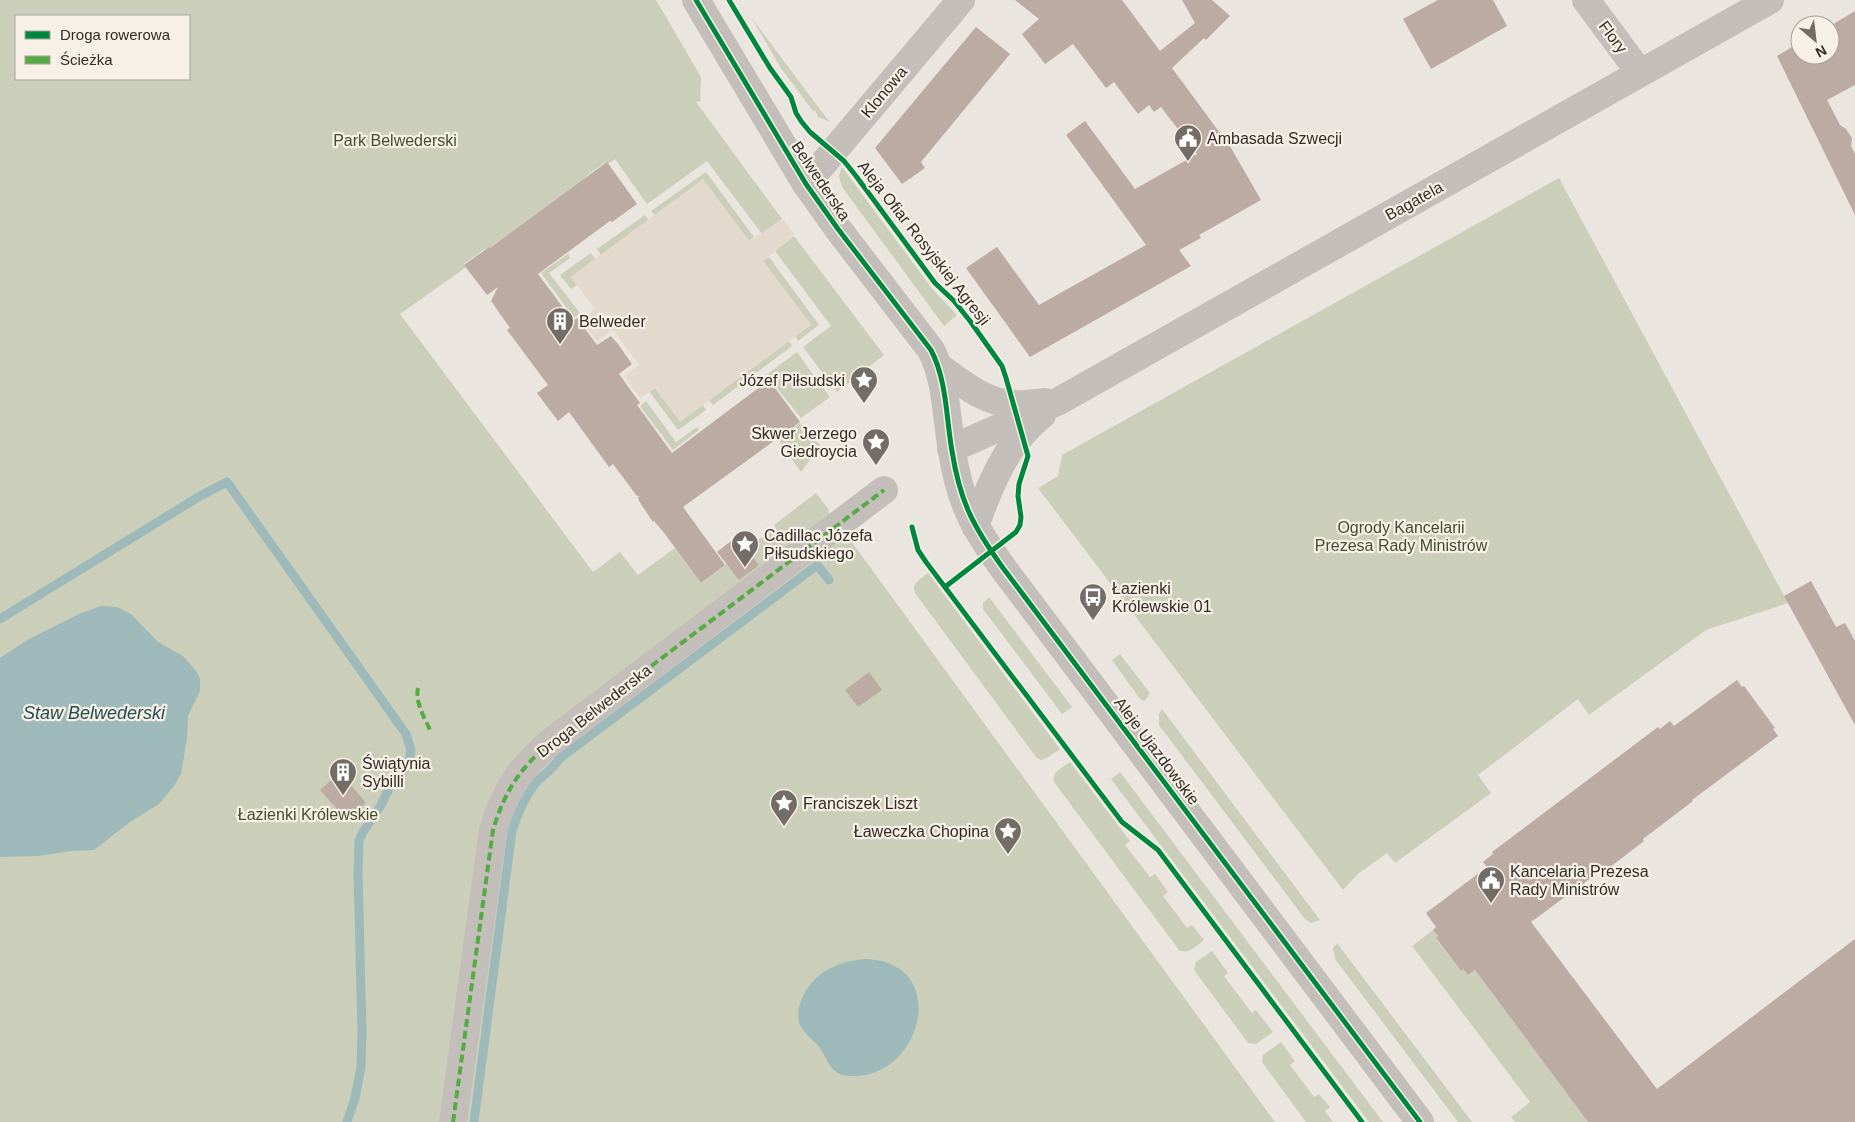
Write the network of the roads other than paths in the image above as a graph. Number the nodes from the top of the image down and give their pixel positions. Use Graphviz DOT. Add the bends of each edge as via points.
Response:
graph roads {
  1 [pos="696,0"];
  2 [pos="961,0"];
  3 [pos="1586,0"];
  4 [pos="1770,0"];
  5 [pos="1640,73"];
  6 [pos="806,184"];
  7 [pos="938,366"];
  8 [pos="1059,401"];
  9 [pos="951,449"];
  10 [pos="884,490"];
  11 [pos="975,526"];
  12 [pos="453,1122"];
  13 [pos="1420,1122"];
  1 -- 6 [label="street, Belwederska"];
  2 -- 6 [label="street, Klonowa"];
  3 -- 5 [label="street, Flory"];
  4 -- 5 [label="street, Bagatela"];
  5 -- 8 [label="street, Bagatela"];
  6 -- 7 [label="street, Belwederska" via="930,350"];
  7 -- 8 [label="street" via="984,396 998,401 1013,404"];
  7 -- 9 [label="street, Aleje Ujazdowskie"];
  8 -- 9 [label="street, Bagatela"];
  8 -- 11 [label="street, Bagatela" via="1027,429 1008,452"];
  9 -- 11 [label="street, Aleje Ujazdowskie" via="962,496"];
  10 -- 12 [label="street, Droga Belwederska" via="552,741 514,780 493,830"];
  11 -- 13 [label="street, Aleje Ujazdowskie" via="1003,568"];
}
